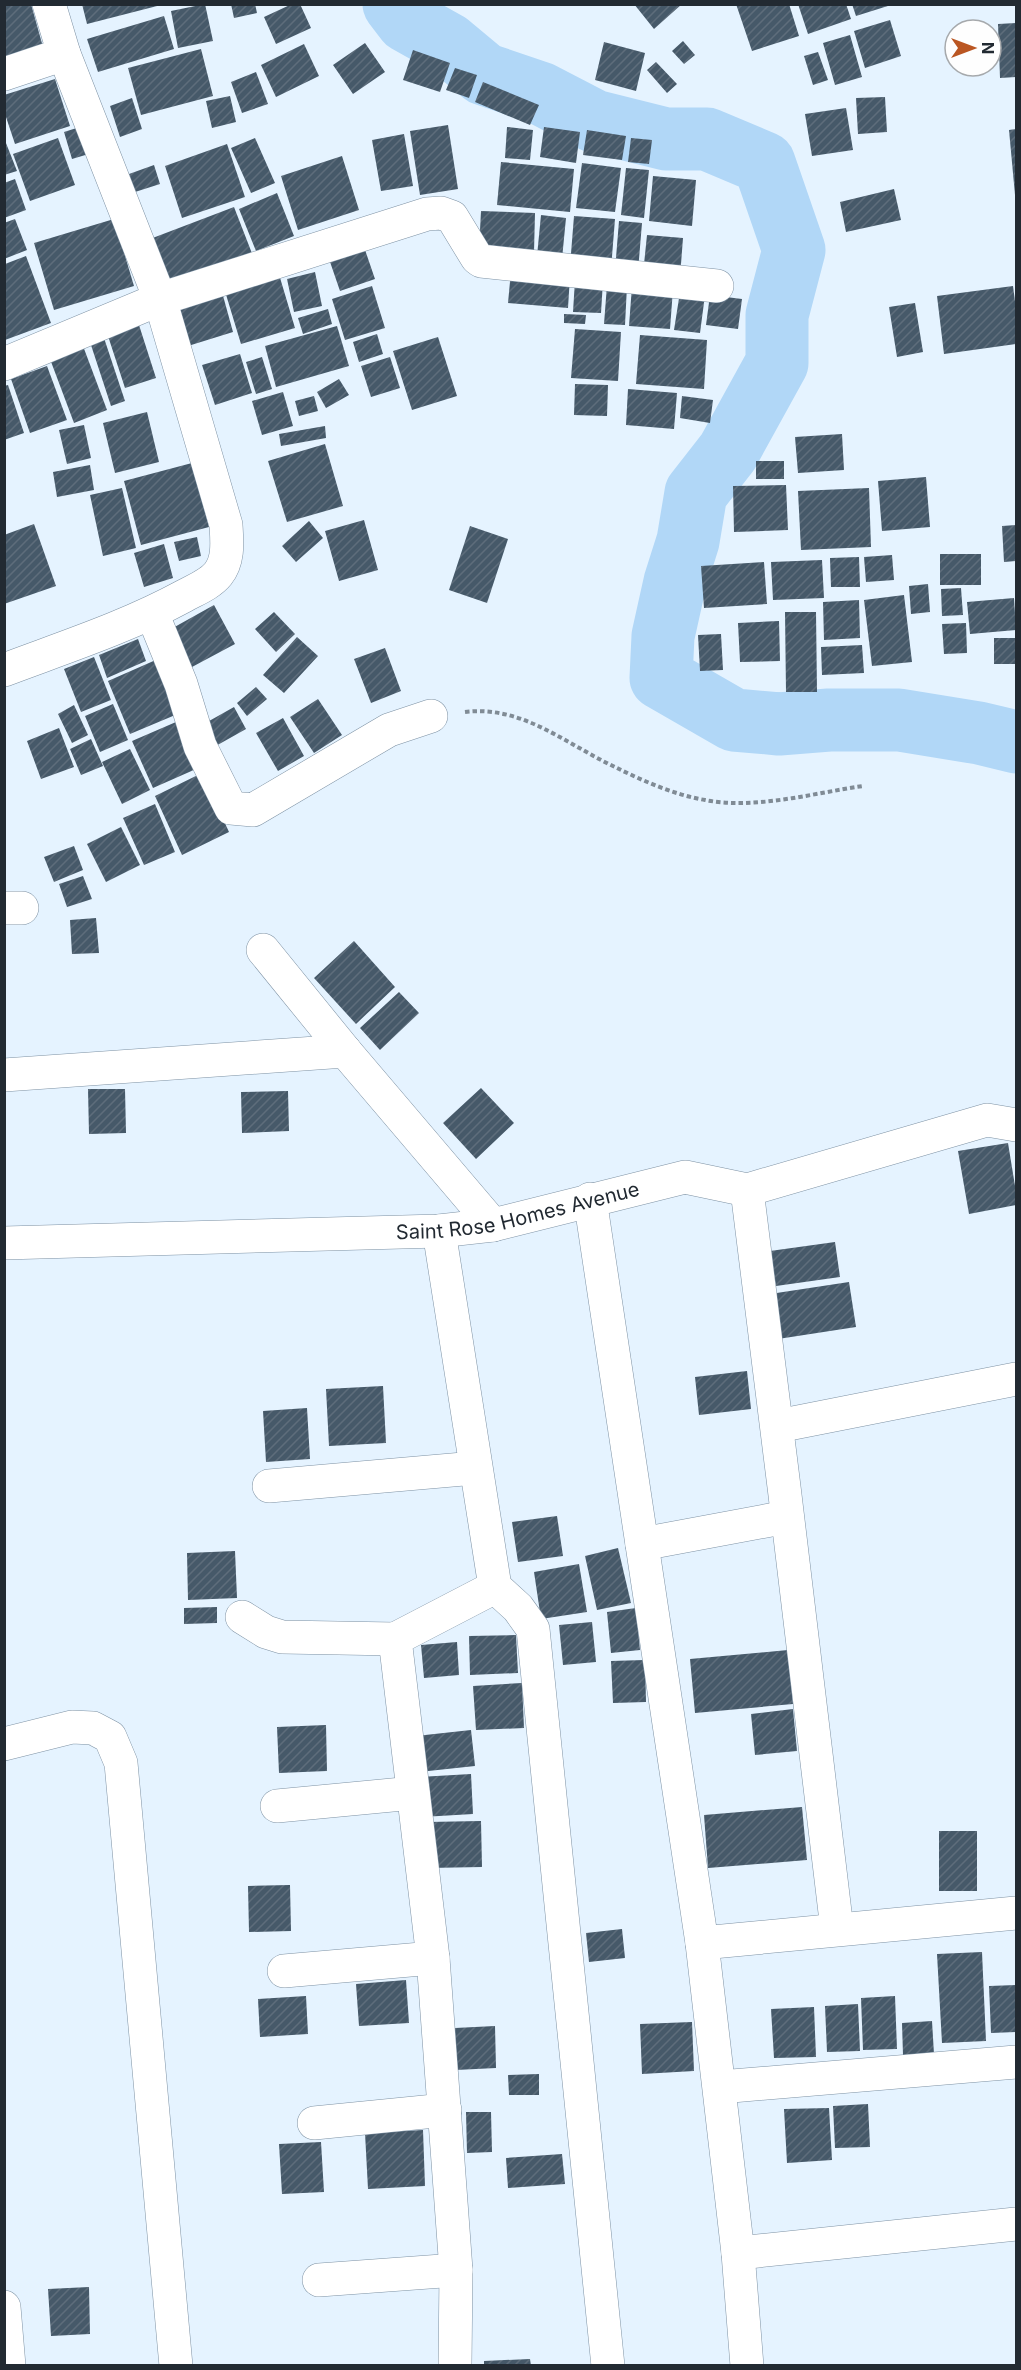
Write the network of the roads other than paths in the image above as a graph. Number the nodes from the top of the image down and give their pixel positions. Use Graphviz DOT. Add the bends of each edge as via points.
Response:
graph roads {
  1 [pos="50,4"];
  2 [pos="64,54"];
  3 [pos="4,74"];
  4 [pos="717,286"];
  5 [pos="160,299"];
  6 [pos="4,364"];
  7 [pos="152,613"];
  8 [pos="4,670"];
  9 [pos="431,716"];
  10 [pos="263,950"];
  11 [pos="345,1051"];
  12 [pos="4,1075"];
  13 [pos="1017,1125"];
  14 [pos="747,1190"];
  15 [pos="590,1199"];
  16 [pos="493,1225"];
  17 [pos="439,1231"];
  18 [pos="4,1243"];
  19 [pos="1017,1379"];
  20 [pos="778,1426"];
  21 [pos="475,1468"];
  22 [pos="269,1486"];
  23 [pos="787,1516"];
  24 [pos="642,1544"];
  25 [pos="495,1587"];
  26 [pos="243,1617"];
  27 [pos="395,1639"];
  28 [pos="4,1744"];
  29 [pos="413,1793"];
  30 [pos="277,1806"];
  31 [pos="1017,1913"];
  32 [pos="837,1929"];
  33 [pos="702,1942"];
  34 [pos="433,1958"];
  35 [pos="284,1971"];
  36 [pos="1017,2062"];
  37 [pos="720,2087"];
  38 [pos="445,2110"];
  39 [pos="314,2124"];
  40 [pos="1017,2224"];
  41 [pos="738,2253"];
  42 [pos="456,2270"];
  43 [pos="319,2280"];
  44 [pos="4,2307"];
  45 [pos="9,2366"];
  46 [pos="176,2366"];
  47 [pos="455,2366"];
  48 [pos="608,2366"];
  49 [pos="747,2366"];
  1 -- 2 [label="street"];
  2 -- 3 [label="street"];
  2 -- 5 [label="street"];
  4 -- 5 [label="street" via="481,261 452,217 441,213 427,214"];
  5 -- 6 [label="street"];
  5 -- 7 [label="street" via="226,525 227,543 226,560 218,574 207,584"];
  7 -- 8 [label="street"];
  7 -- 9 [label="street" via="181,684 200,746 231,808 253,810 389,730"];
  10 -- 11 [label="street"];
  11 -- 12 [label="street"];
  11 -- 16 [label="street"];
  13 -- 14 [label="street, Saint Rose Homes Avenue" via="987,1120"];
  14 -- 15 [label="street, Saint Rose Homes Avenue" via="685,1177"];
  14 -- 20 [label="street"];
  15 -- 16 [label="street, Saint Rose Homes Avenue"];
  15 -- 24 [label="street"];
  16 -- 17 [label="street, Saint Rose Homes Avenue"];
  17 -- 18 [label="street, Saint Rose Homes Avenue"];
  17 -- 21 [label="street"];
  19 -- 20 [label="street"];
  20 -- 23 [label="street"];
  21 -- 22 [label="street"];
  21 -- 25 [label="street"];
  23 -- 24 [label="street"];
  23 -- 32 [label="street"];
  24 -- 33 [label="street"];
  25 -- 27 [label="street"];
  25 -- 48 [label="street" via="533,1629"];
  26 -- 27 [label="street" via="282,1637"];
  27 -- 29 [label="street"];
  28 -- 46 [label="street" via="72,1727 93,1728 110,1737 121,1763"];
  29 -- 30 [label="street"];
  29 -- 34 [label="street"];
  31 -- 32 [label="street"];
  32 -- 33 [label="street"];
  33 -- 37 [label="street"];
  34 -- 35 [label="street"];
  34 -- 38 [label="street"];
  36 -- 37 [label="street"];
  37 -- 41 [label="street"];
  38 -- 39 [label="street"];
  38 -- 42 [label="street"];
  40 -- 41 [label="street"];
  41 -- 49 [label="street"];
  42 -- 43 [label="street"];
  42 -- 47 [label="street"];
  44 -- 45 [label="street"];
}
